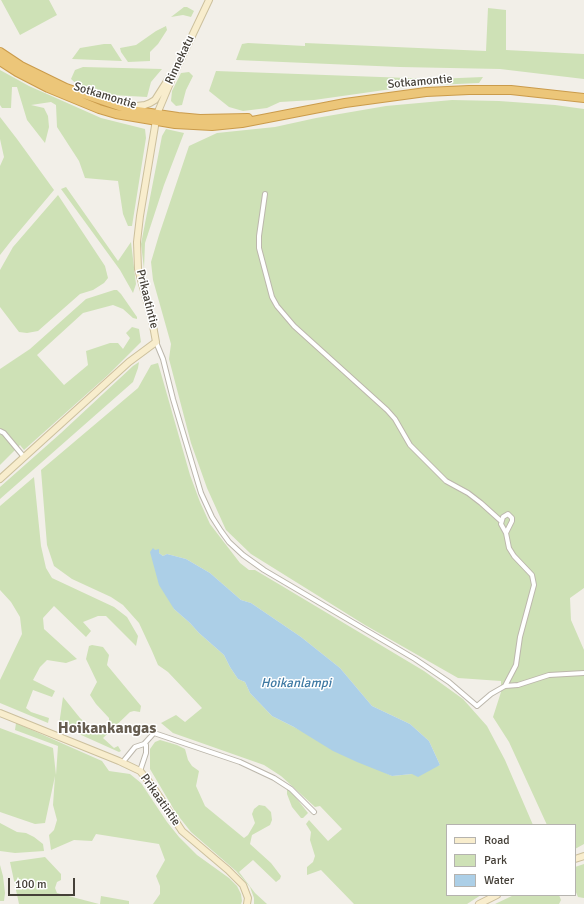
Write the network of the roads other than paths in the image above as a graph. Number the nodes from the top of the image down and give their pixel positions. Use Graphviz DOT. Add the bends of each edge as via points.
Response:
graph roads {
  1 [pos="209,0"];
  2 [pos="0,52"];
  3 [pos="0,61"];
  4 [pos="172,76"];
  5 [pos="584,98"];
  6 [pos="123,107"];
  7 [pos="156,118"];
  8 [pos="265,194"];
  9 [pos="156,342"];
  10 [pos="0,431"];
  11 [pos="24,457"];
  12 [pos="0,479"];
  13 [pos="501,521"];
  14 [pos="506,533"];
  15 [pos="584,674"];
  16 [pos="505,686"];
  17 [pos="0,713"];
  18 [pos="144,744"];
  19 [pos="122,763"];
  20 [pos="140,771"];
  21 [pos="314,812"];
  22 [pos="495,896"];
  23 [pos="247,904"];
  24 [pos="479,904"];
  1 -- 4 [label="street, Rinnekatu"];
  2 -- 6 [label="highway, Sotkamontie" via="26,69 66,88"];
  3 -- 7 [label="highway, Sotkamontie" via="32,81 81,102 116,114"];
  4 -- 6 [label="street" via="155,100 138,106"];
  4 -- 7 [label="street, Rinnekatu"];
  5 -- 7 [label="highway, Sotkamontie" via="511,90 426,92 212,126 175,124"];
  6 -- 7 [label="highway, Sotkamontie"];
  7 -- 9 [label="street, Prikaatintie" via="137,242 138,269"];
  8 -- 13 [label="street" via="259,248 272,297 277,306 294,326 387,410 410,445 446,481 482,503"];
  9 -- 11 [label="street, Prikaatintie" via="129,362"];
  9 -- 16 [label="street" via="201,493 212,517 244,556 415,659 449,682 477,706"];
  10 -- 11 [label="street"];
  11 -- 12 [label="street, Prikaatintie"];
  13 -- 14 [label="street" via="501,527"];
  13 -- 14 [label="street" via="508,514 512,518"];
  14 -- 16 [label="street" via="511,552 532,575 534,585 520,637 516,665"];
  15 -- 16 [label="street" via="549,675 518,685"];
  17 -- 19 [label="street, Prikaatintie"];
  18 -- 19 [label="street" via="135,747"];
  18 -- 20 [label="street" via="146,753"];
  18 -- 21 [label="street" via="154,733 240,762 291,788"];
  19 -- 20 [label="street, Prikaatintie"];
  20 -- 23 [label="street, Prikaatintie" via="182,831 243,885 248,898"];
  22 -- 24 [label="street"];
}
